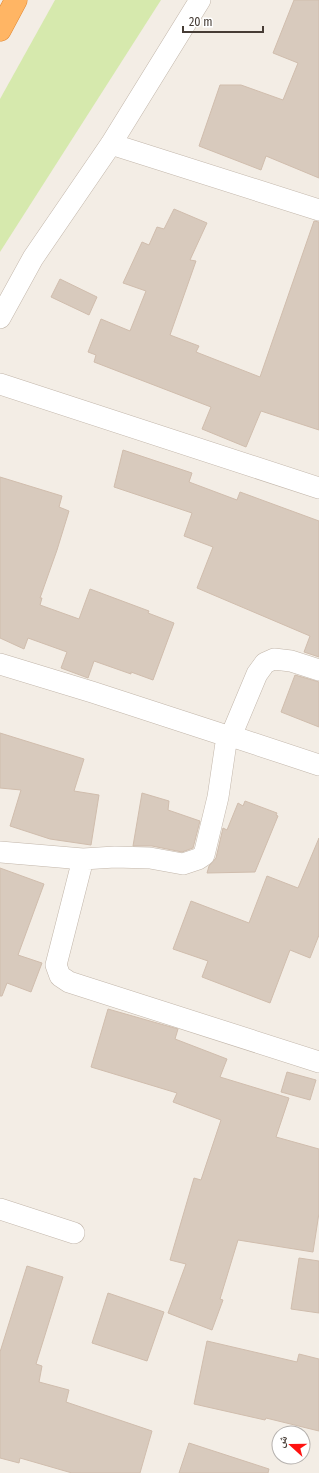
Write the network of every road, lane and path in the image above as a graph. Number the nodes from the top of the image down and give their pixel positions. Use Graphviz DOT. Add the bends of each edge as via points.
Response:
graph roads {
  1 [pos="16,0"];
  2 [pos="200,0"];
  3 [pos="0,30"];
  4 [pos="111,144"];
  5 [pos="319,210"];
  6 [pos="0,318"];
  7 [pos="0,384"];
  8 [pos="319,488"];
  9 [pos="0,664"];
  10 [pos="319,670"];
  11 [pos="229,736"];
  12 [pos="319,765"];
  13 [pos="0,852"];
  14 [pos="83,859"];
  15 [pos="319,1062"];
  16 [pos="0,1209"];
  17 [pos="74,1234"];
  1 -- 3 [label="highway"];
  2 -- 4 [label="street"];
  4 -- 5 [label="street"];
  4 -- 6 [label="street" via="33,258"];
  7 -- 8 [label="street"];
  9 -- 11 [label="street"];
  10 -- 11 [label="street" via="291,661 274,659 265,663 257,674"];
  11 -- 12 [label="street"];
  11 -- 14 [label="street" via="204,855 198,860 183,864 150,858"];
  13 -- 14 [label="street"];
  14 -- 15 [label="street" via="56,965 60,976 69,982"];
  16 -- 17 [label="street"];
}
